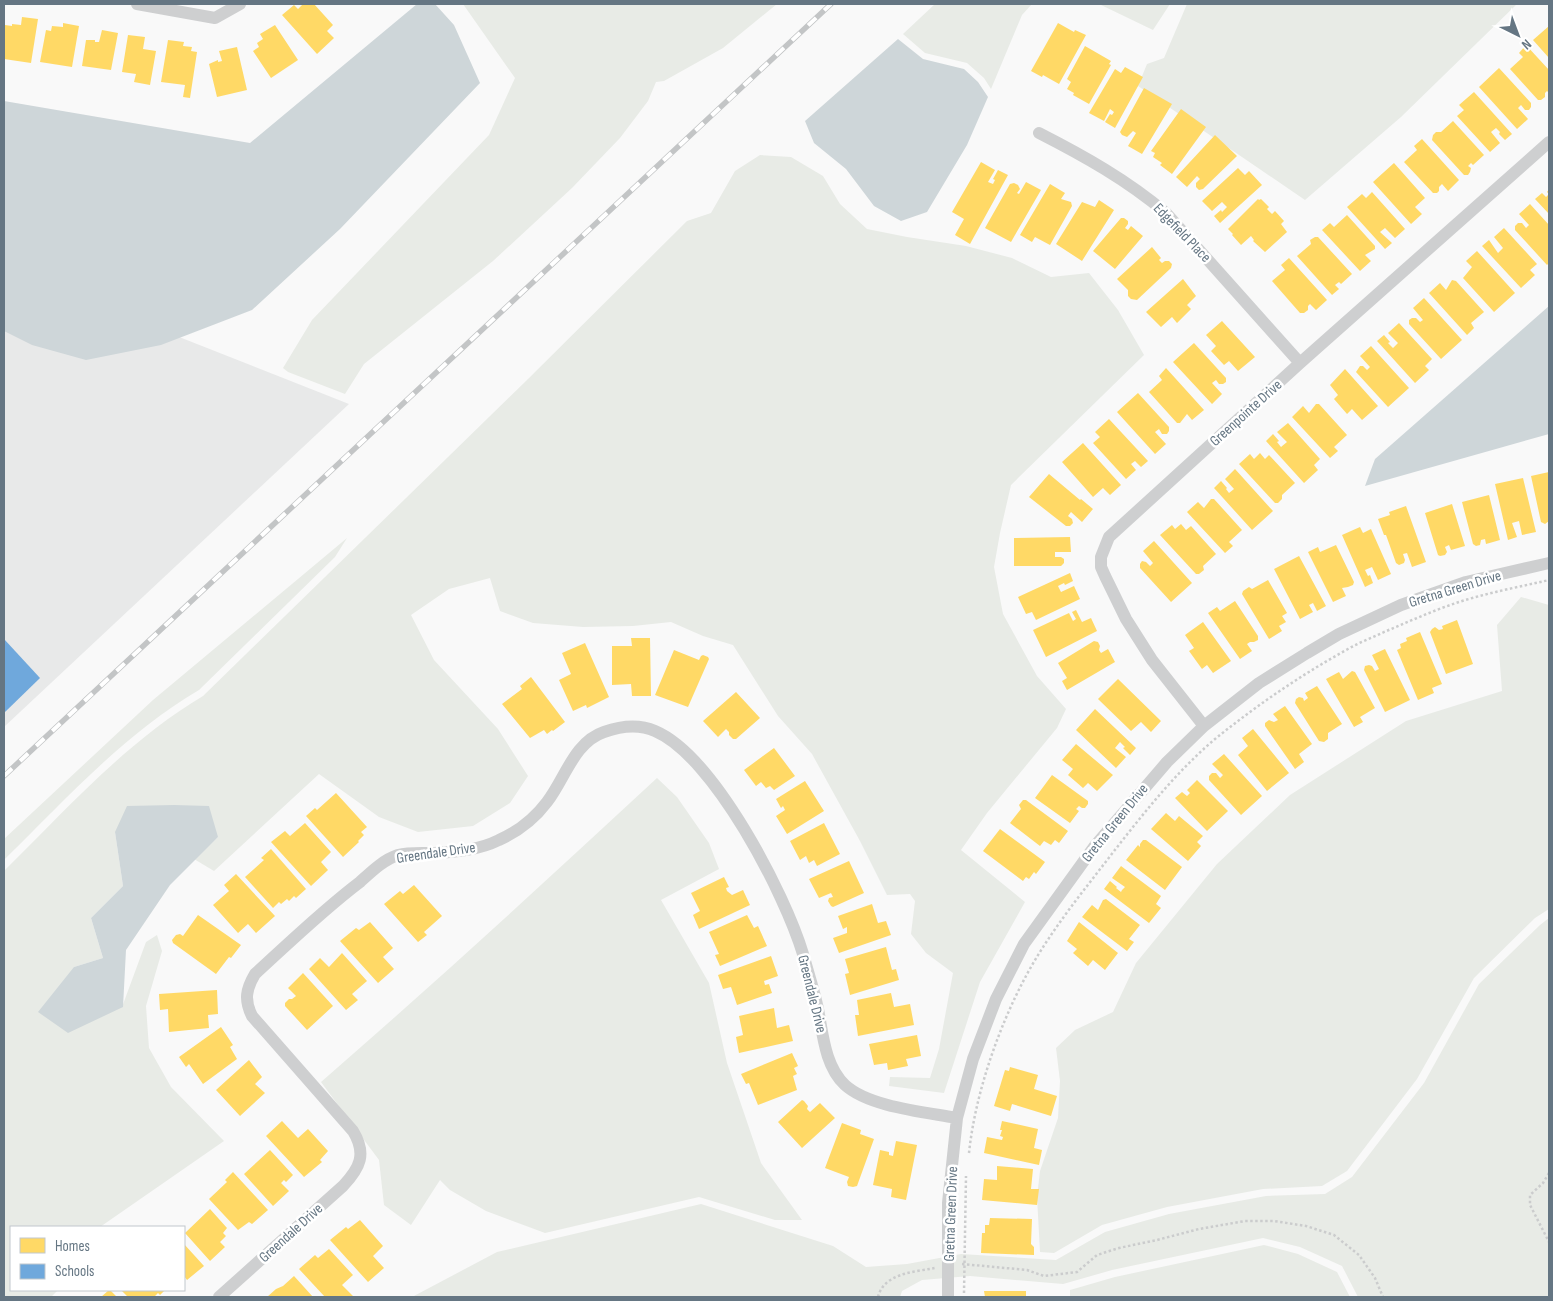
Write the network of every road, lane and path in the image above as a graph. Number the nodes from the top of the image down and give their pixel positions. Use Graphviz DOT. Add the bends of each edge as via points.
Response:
graph roads {
  1 [pos="137,4"];
  2 [pos="240,4"];
  3 [pos="1039,133"];
  4 [pos="1549,142"];
  5 [pos="1300,363"];
  6 [pos="1549,563"];
  7 [pos="1549,580"];
  8 [pos="1204,726"];
  9 [pos="957,1118"];
  10 [pos="968,1161"];
  11 [pos="967,1170"];
  12 [pos="1549,1173"];
  13 [pos="1549,1242"];
  14 [pos="964,1265"];
  15 [pos="948,1266"];
  16 [pos="219,1297"];
  17 [pos="878,1297"];
  18 [pos="948,1297"];
  19 [pos="964,1297"];
  20 [pos="1383,1297"];
  1 -- 2 [label="street" via="215,18"];
  3 -- 5 [label="street, Edgefield Place" via="1098,164 1142,192 1166,213"];
  4 -- 5 [label="street, Greenpointe Drive"];
  5 -- 8 [label="street, Greenpointe Drive" via="1109,537 1101,557 1105,576 1131,627 1152,660"];
  6 -- 8 [label="street, Gretna Green Drive" via="1466,582 1339,634 1260,683"];
  7 -- 10 [label="path" via="1458,602 1350,647 1258,706 1214,740 1178,774 1096,874 1060,922 1026,976 1005,1021 987,1072"];
  8 -- 9 [label="street, Gretna Green Drive" via="1166,762 1099,840 1024,944 996,999 973,1059"];
  9 -- 15 [label="street, Gretna Green Drive" via="948,1203"];
  9 -- 16 [label="street, Greendale Drive" via="870,1100 845,1085 834,1072 827,1054 817,1006 795,932 774,881 756,850 714,786 673,741 654,730 622,727 601,733 584,745 548,801 520,827 499,840 476,848 398,855 383,863 255,974 248,985 246,997 252,1016 353,1131 360,1142 360,1162 356,1173 343,1186"];
  11 -- 14 [label="path"];
  12 -- 13 [label="path" via="1530,1195 1530,1205"];
  14 -- 15 [label="path"];
  14 -- 19 [label="path"];
  14 -- 20 [label="path" via="1027,1270 1044,1276 1077,1272 1097,1255 1119,1248 1199,1229 1245,1221 1274,1221 1334,1235 1359,1255"];
  15 -- 17 [label="path" via="897,1276 884,1284"];
  15 -- 18 [label="street, Gretna Green Drive"];
}
